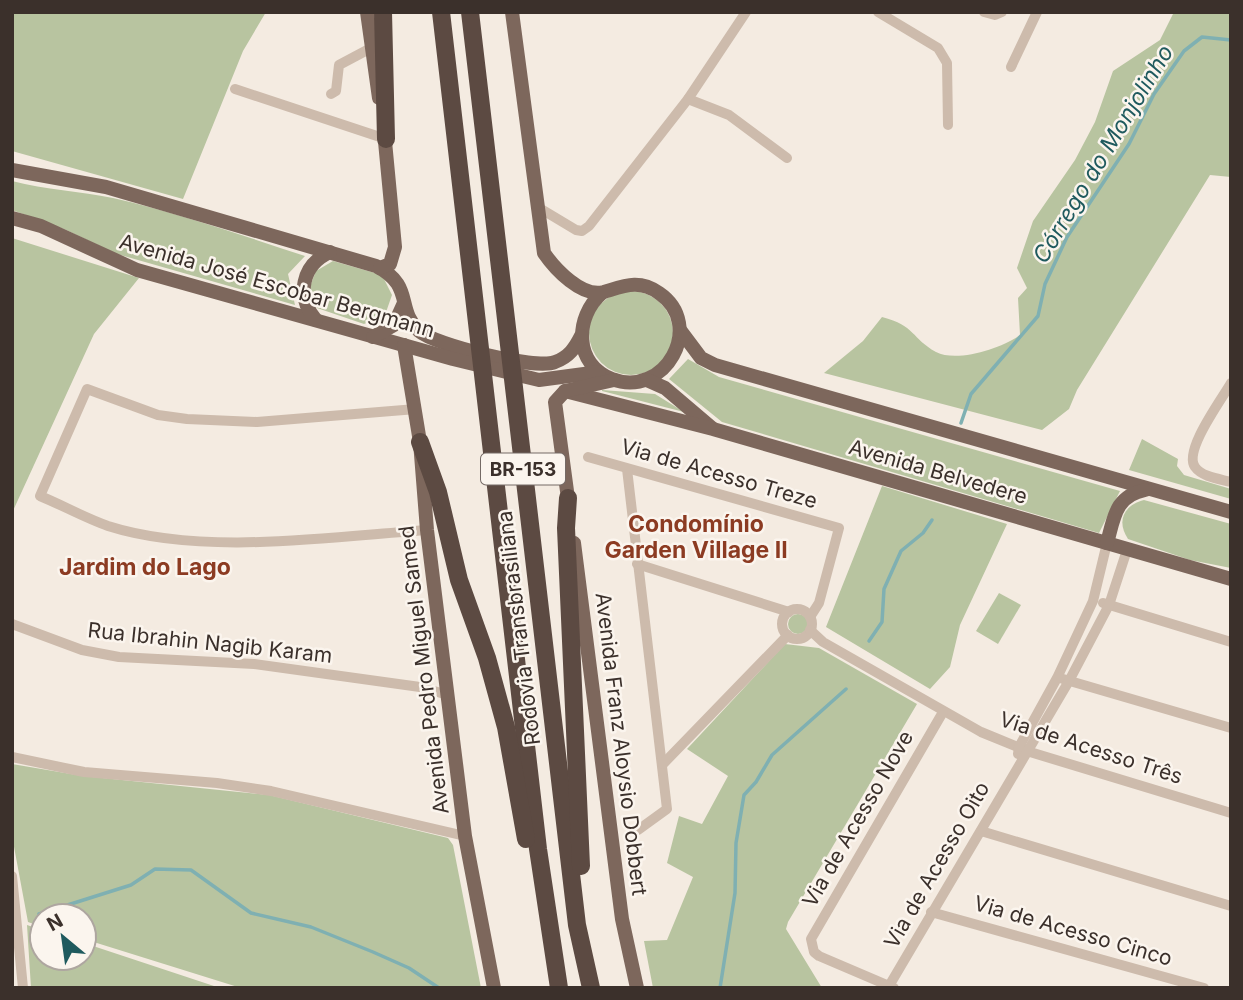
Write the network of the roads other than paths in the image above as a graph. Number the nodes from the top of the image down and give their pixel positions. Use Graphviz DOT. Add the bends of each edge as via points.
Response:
graph roads {
  1 [pos="367,12"];
  2 [pos="383,12"];
  3 [pos="441,12"];
  4 [pos="470,12"];
  5 [pos="512,12"];
  6 [pos="747,12"];
  7 [pos="878,12"];
  8 [pos="984,12"];
  9 [pos="1002,12"];
  10 [pos="1037,12"];
  11 [pos="372,55"];
  12 [pos="1011,67"];
  13 [pos="235,89"];
  14 [pos="331,94"];
  15 [pos="688,99"];
  16 [pos="948,125"];
  17 [pos="386,139"];
  18 [pos="787,158"];
  19 [pos="12,170"];
  20 [pos="536,206"];
  21 [pos="12,218"];
  22 [pos="331,252"];
  23 [pos="380,268"];
  24 [pos="602,293"];
  25 [pos="404,303"];
  26 [pos="316,320"];
  27 [pos="680,330"];
  28 [pos="581,336"];
  29 [pos="373,337"];
  30 [pos="404,345"];
  31 [pos="454,352"];
  32 [pos="599,372"];
  33 [pos="614,380"];
  34 [pos="647,380"];
  35 [pos="1231,383"];
  36 [pos="565,391"];
  37 [pos="416,409"];
  38 [pos="713,429"];
  39 [pos="420,442"];
  40 [pos="589,457"];
  41 [pos="627,469"];
  42 [pos="1231,482"];
  43 [pos="1146,489"];
  44 [pos="568,498"];
  45 [pos="1231,512"];
  46 [pos="427,530"];
  47 [pos="1107,543"];
  48 [pos="1127,550"];
  49 [pos="638,564"];
  50 [pos="1101,568"];
  51 [pos="1119,573"];
  52 [pos="1231,579"];
  53 [pos="1093,601"];
  54 [pos="1109,605"];
  55 [pos="807,614"];
  56 [pos="786,623"];
  57 [pos="12,624"];
  58 [pos="807,633"];
  59 [pos="1231,642"];
  60 [pos="1057,678"];
  61 [pos="1069,681"];
  62 [pos="448,695"];
  63 [pos="943,712"];
  64 [pos="1231,728"];
  65 [pos="1019,747"];
  66 [pos="1030,752"];
  67 [pos="12,757"];
  68 [pos="663,764"];
  69 [pos="1018,764"];
  70 [pos="1231,813"];
  71 [pos="638,830"];
  72 [pos="981,831"];
  73 [pos="465,836"];
  74 [pos="12,876"];
  75 [pos="1231,906"];
  76 [pos="931,912"];
  77 [pos="577,925"];
  78 [pos="551,940"];
  79 [pos="892,987"];
  80 [pos="23,988"];
  81 [pos="494,988"];
  82 [pos="559,988"];
  83 [pos="591,988"];
  84 [pos="637,988"];
  85 [pos="1203,988"];
  1 -- 11 [label="main road"];
  2 -- 17 [label="highway"];
  3 -- 78 [label="highway, Rodovia Transbrasiliana / BR-153"];
  4 -- 77 [label="highway, Rodovia Transbrasiliana / BR-153"];
  5 -- 20 [label="main road"];
  6 -- 15 [label="street"];
  7 -- 16 [label="street" via="938,48 947,63"];
  8 -- 9 [label="street"];
  10 -- 12 [label="street"];
  11 -- 14 [label="street" via="339,65 336,91"];
  11 -- 17 [label="main road"];
  13 -- 17 [label="street"];
  15 -- 18 [label="street" via="729,115"];
  15 -- 20 [label="street" via="582,231"];
  17 -- 23 [label="main road" via="396,247 390,264"];
  19 -- 22 [label="main road" via="106,187"];
  20 -- 24 [label="main road" via="544,253 558,273"];
  21 -- 26 [label="main road, Avenida José Escobar Bergmann" via="41,226 137,270"];
  22 -- 23 [label="main road"];
  22 -- 26 [label="main road" via="315,262 303,286 306,304"];
  23 -- 25 [label="main road, Avenida José Escobar Bergmann" via="394,275"];
  24 -- 27 [label="main road" via="629,284 648,286 670,303"];
  24 -- 28 [label="main road" via="586,312"];
  25 -- 29 [label="main road" via="394,325"];
  25 -- 31 [label="main road, Avenida José Escobar Bergmann" via="419,330"];
  26 -- 29 [label="main road, Avenida José Escobar Bergmann"];
  27 -- 34 [label="main road" via="674,356 663,371"];
  27 -- 43 [label="main road, Avenida Belvedere" via="701,358 715,365"];
  28 -- 31 [label="main road" via="569,355 555,363 538,365"];
  28 -- 32 [label="main road" via="584,352"];
  29 -- 30 [label="main road, Avenida José Escobar Bergmann"];
  30 -- 31 [label="main road, Avenida José Escobar Bergmann"];
  30 -- 37 [label="main road, Avenida Pedro Miguel Samed"];
  31 -- 32 [label="main road" via="539,380"];
  32 -- 33 [label="main road"];
  33 -- 34 [label="main road"];
  33 -- 36 [label="main road"];
  34 -- 38 [label="main road, Avenida Belvedere" via="684,401"];
  35 -- 42 [label="street" via="1195,444 1192,459 1206,475"];
  36 -- 38 [label="main road"];
  36 -- 44 [label="main road, Avenida Franz Aloysio Dobbert" via="555,402"];
  37 -- 39 [label="main road, Avenida Pedro Miguel Samed"];
  37 -- 46 [label="street" via="257,422 187,419 158,415 87,389 40,496 108,526 187,541"];
  38 -- 47 [label="main road, Avenida Belvedere"];
  39 -- 46 [label="main road, Avenida Pedro Miguel Samed"];
  39 -- 78 [label="highway" via="506,727 538,907"];
  40 -- 41 [label="street, Via de Acesso Treze"];
  41 -- 49 [label="street"];
  41 -- 55 [label="street, Via de Acesso Treze" via="839,528 819,603"];
  43 -- 45 [label="main road, Avenida Belvedere"];
  43 -- 47 [label="main road" via="1118,505"];
  44 -- 77 [label="highway" via="582,887"];
  44 -- 84 [label="main road, Avenida Franz Aloysio Dobbert" via="622,919"];
  46 -- 62 [label="main road, Avenida Pedro Miguel Samed"];
  47 -- 48 [label="main road, Avenida Belvedere"];
  47 -- 50 [label="street"];
  48 -- 51 [label="street, Via de Acesso Oito"];
  48 -- 52 [label="main road, Avenida Belvedere"];
  49 -- 56 [label="street" via="770,606"];
  49 -- 68 [label="street"];
  50 -- 51 [label="street"];
  50 -- 53 [label="street"];
  51 -- 54 [label="street, Via de Acesso Oito"];
  53 -- 54 [label="street"];
  53 -- 60 [label="street"];
  54 -- 59 [label="street"];
  54 -- 61 [label="street, Via de Acesso Oito"];
  55 -- 56 [label="street"];
  55 -- 58 [label="street"];
  56 -- 58 [label="street, Via de Acesso Três"];
  56 -- 68 [label="street" via="773,648"];
  57 -- 62 [label="street, Rua Ibrahin Nagib Karam" via="82,650 119,657 254,664"];
  58 -- 63 [label="street, Via de Acesso Três"];
  60 -- 61 [label="street"];
  60 -- 65 [label="street"];
  61 -- 64 [label="street"];
  61 -- 66 [label="street, Via de Acesso Oito"];
  62 -- 73 [label="main road, Avenida Pedro Miguel Samed"];
  63 -- 65 [label="street, Via de Acesso Três"];
  63 -- 79 [label="street, Via de Acesso Nove" via="813,933 811,946 819,956"];
  65 -- 66 [label="street, Via de Acesso Três"];
  65 -- 69 [label="street, Via de Acesso Oito"];
  66 -- 69 [label="street, Via de Acesso Oito"];
  66 -- 70 [label="street, Via de Acesso Três"];
  67 -- 73 [label="street" via="84,772 271,792"];
  68 -- 71 [label="street" via="667,809"];
  69 -- 72 [label="street, Via de Acesso Oito"];
  72 -- 75 [label="street"];
  72 -- 76 [label="street, Via de Acesso Oito"];
  73 -- 81 [label="main road, Avenida Pedro Miguel Samed"];
  74 -- 80 [label="street"];
  76 -- 79 [label="street, Via de Acesso Oito"];
  76 -- 85 [label="street, Via de Acesso Cinco"];
  77 -- 83 [label="highway, Rodovia Transbrasiliana / BR-153"];
  78 -- 82 [label="highway, Rodovia Transbrasiliana / BR-153"];
}
